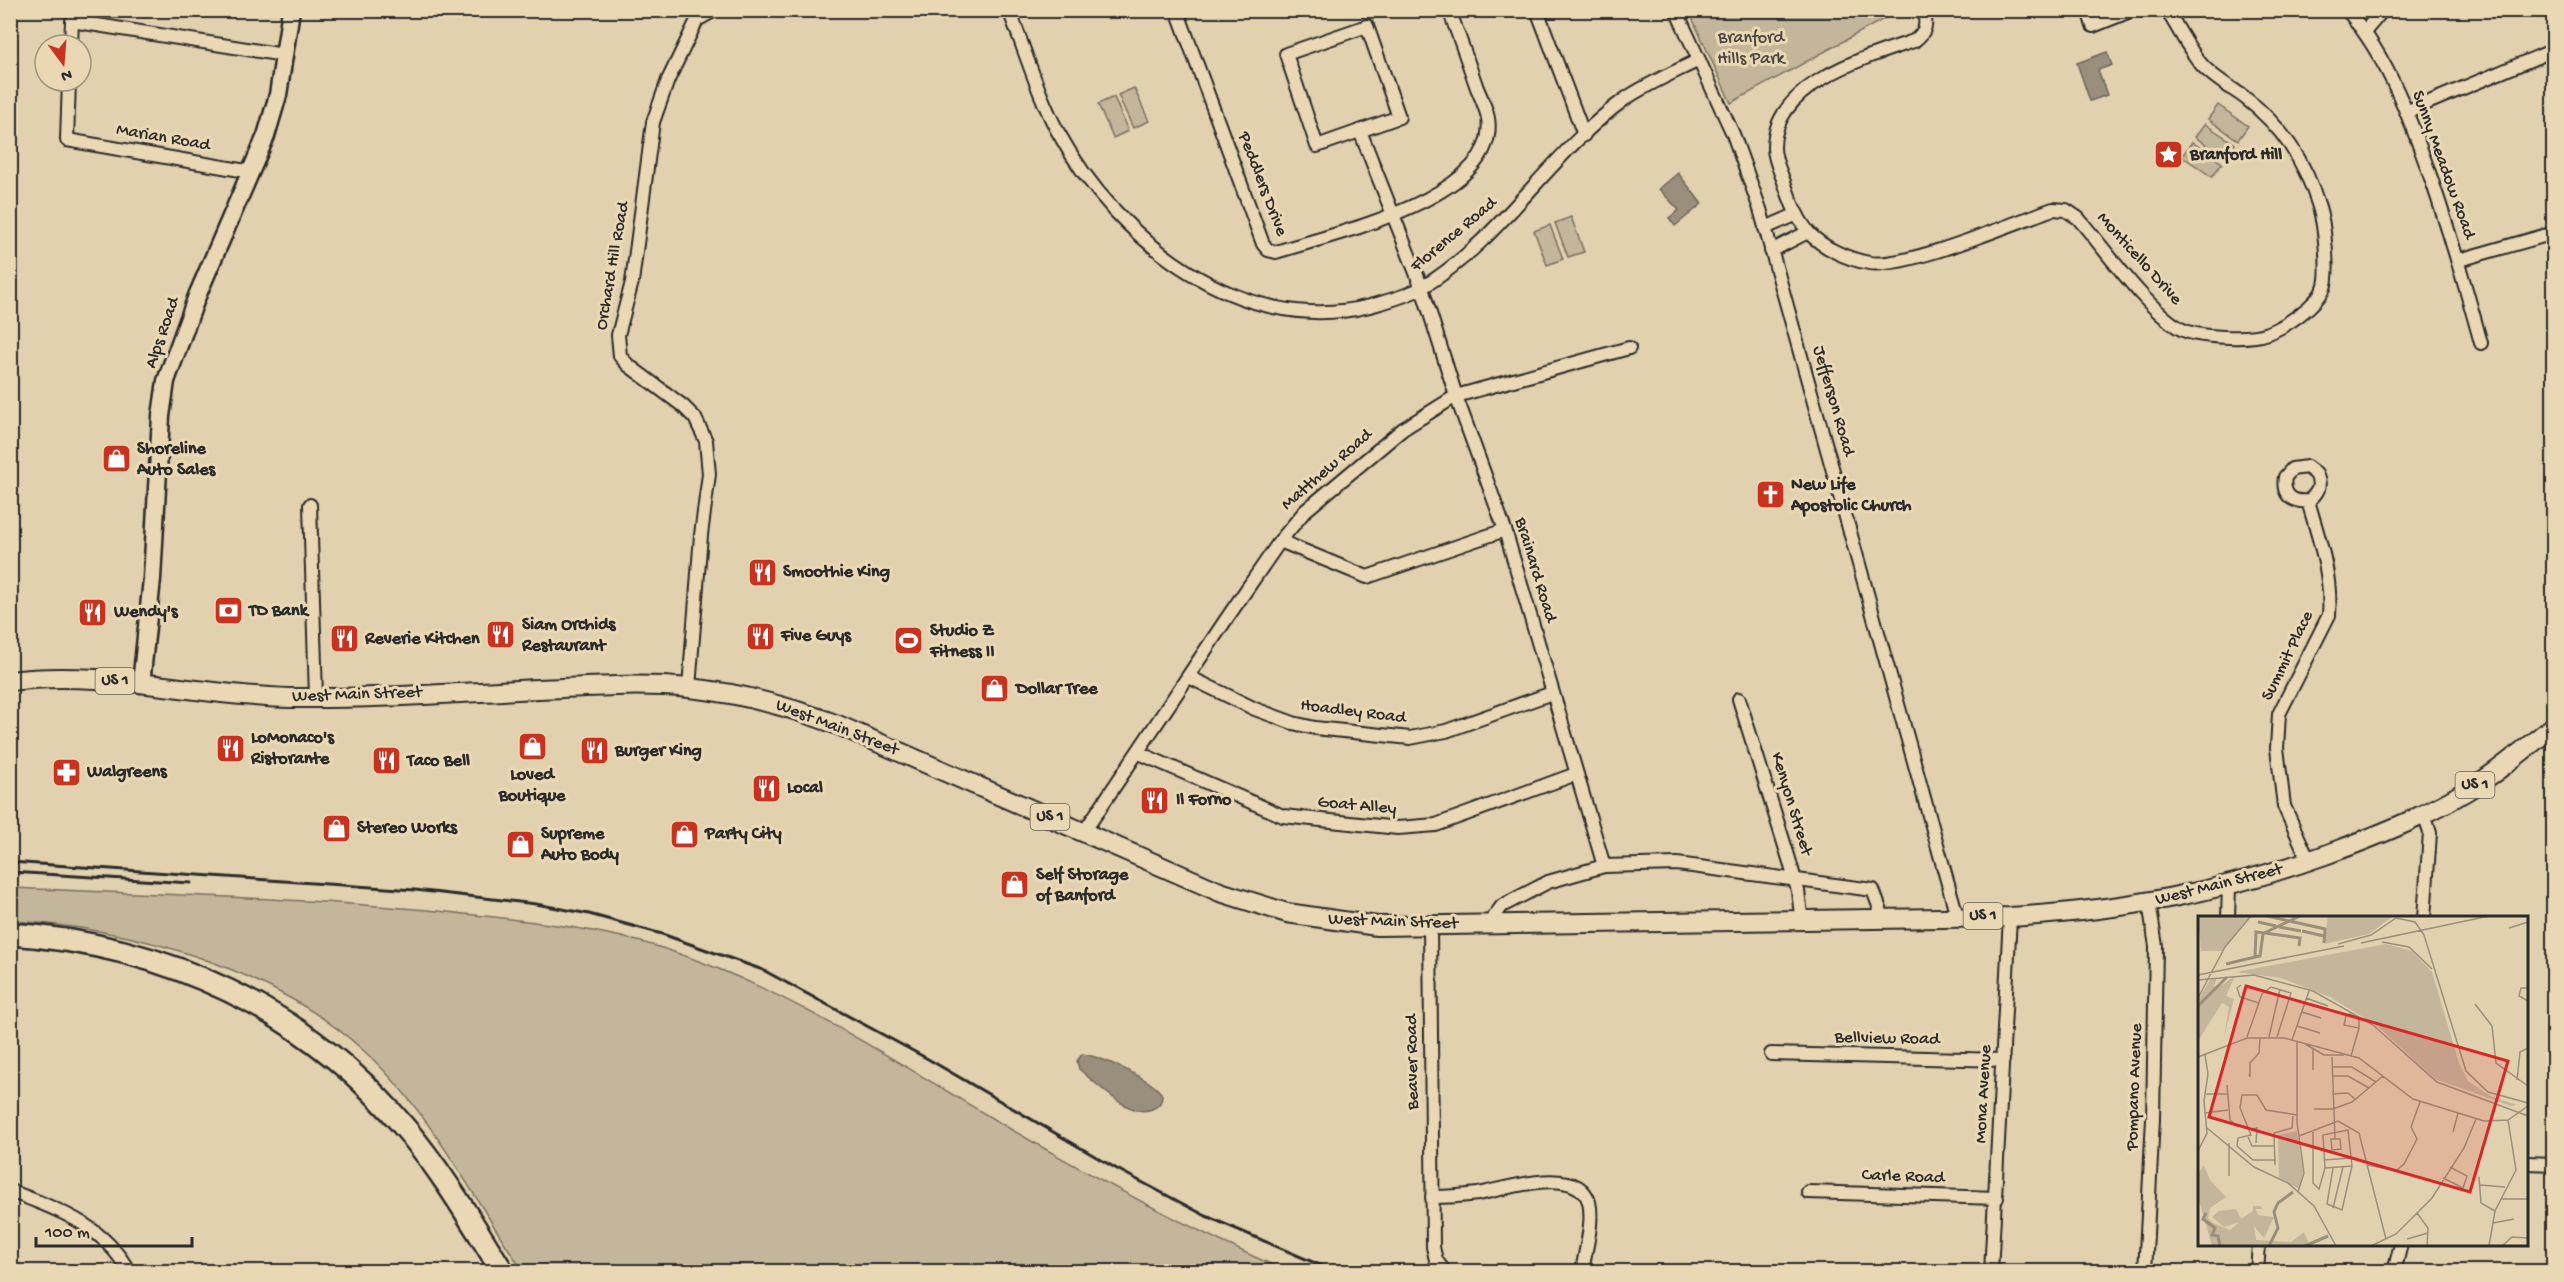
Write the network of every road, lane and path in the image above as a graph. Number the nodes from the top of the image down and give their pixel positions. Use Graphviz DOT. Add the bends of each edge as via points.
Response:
graph roads {
  1 [pos="291,10"];
  2 [pos="715,10"];
  3 [pos="1009,10"];
  4 [pos="1177,10"];
  5 [pos="1449,10"];
  6 [pos="1537,10"];
  7 [pos="1676,10"];
  8 [pos="1924,10"];
  9 [pos="2088,10"];
  10 [pos="2133,10"];
  11 [pos="2167,10"];
  12 [pos="2347,10"];
  13 [pos="2382,11"];
  14 [pos="2365,32"];
  15 [pos="72,33"];
  16 [pos="2553,50"];
  17 [pos="285,55"];
  18 [pos="1700,60"];
  19 [pos="69,93"];
  20 [pos="2408,111"];
  21 [pos="1360,131"];
  22 [pos="1584,135"];
  23 [pos="252,172"];
  24 [pos="1391,214"];
  25 [pos="1795,215"];
  26 [pos="1765,228"];
  27 [pos="1808,232"];
  28 [pos="2553,233"];
  29 [pos="1772,251"];
  30 [pos="2459,260"];
  31 [pos="1422,288"];
  32 [pos="2481,343"];
  33 [pos="1629,348"];
  34 [pos="1456,396"];
  35 [pos="2308,501"];
  36 [pos="310,505"];
  37 [pos="1505,530"];
  38 [pos="1280,541"];
  39 [pos="1189,677"];
  40 [pos="10,681"];
  41 [pos="141,684"];
  42 [pos="689,688"];
  43 [pos="1552,693"];
  44 [pos="316,697"];
  45 [pos="1739,699"];
  46 [pos="2553,726"];
  47 [pos="1139,753"];
  48 [pos="1576,774"];
  49 [pos="2424,814"];
  50 [pos="1084,832"];
  51 [pos="2309,861"];
  52 [pos="1604,866"];
  53 [pos="1795,880"];
  54 [pos="2229,886"];
  55 [pos="2149,903"];
  56 [pos="1957,916"];
  57 [pos="2228,916"];
  58 [pos="2424,916"];
  59 [pos="2010,917"];
  60 [pos="1884,920"];
  61 [pos="1802,922"];
  62 [pos="1488,925"];
  63 [pos="1430,926"];
  64 [pos="10,934"];
  65 [pos="10,943"];
  66 [pos="1771,1054"];
  67 [pos="2003,1060"];
  68 [pos="2528,1163"];
  69 [pos="2553,1164"];
  70 [pos="10,1191"];
  71 [pos="1808,1192"];
  72 [pos="1431,1197"];
  73 [pos="1997,1198"];
  74 [pos="2259,1246"];
  75 [pos="2401,1246"];
  76 [pos="129,1272"];
  77 [pos="492,1272"];
  78 [pos="502,1272"];
  79 [pos="1445,1272"];
  80 [pos="1582,1272"];
  81 [pos="1991,1272"];
  82 [pos="2145,1272"];
  83 [pos="2257,1272"];
  84 [pos="2394,1272"];
  1 -- 17 [label="street, Alps Road"];
  2 -- 42 [label="street, Orchard Hill Road" via="697,20 653,122 632,282 618,345 620,356 628,365 695,418 706,441 709,474"];
  3 -- 31 [label="street, Florence Road" via="1057,131 1096,190 1130,228 1160,252 1221,289 1254,303 1287,310 1317,314 1349,311"];
  4 -- 24 [label="street, Peddlers Drive" via="1268,250 1276,252"];
  5 -- 24 [label="street, Peddlers Drive" via="1488,118 1487,139 1475,162 1457,182 1433,197"];
  6 -- 22 [label="street"];
  7 -- 18 [label="street, Jefferson Road"];
  8 -- 25 [label="street, Monticello Drive" via="1927,24 1914,41 1839,67 1792,102 1780,117 1774,147"];
  9 -- 10 [label="street" via="2093,26"];
  11 -- 27 [label="street, Monticello Drive" via="2201,64 2270,118 2301,161 2319,208 2326,253 2324,288 2299,316 2267,334 2228,336 2181,329 2143,294 2078,218 2066,210 2053,209 1970,240 1888,263 1869,263 1842,255 1818,243"];
  12 -- 14 [label="street, Sunny Meadow Road"];
  13 -- 14 [label="street"];
  14 -- 20 [label="street, Sunny Meadow Road"];
  15 -- 17 [label="street" via="72,21"];
  16 -- 20 [label="street"];
  17 -- 23 [label="street, Alps Road" via="272,117"];
  18 -- 22 [label="street, Florence Road" via="1625,100"];
  18 -- 26 [label="street, Jefferson Road" via="1733,134"];
  19 -- 23 [label="street, Marian Road" via="67,140"];
  20 -- 30 [label="street, Sunny Meadow Road"];
  21 -- 21 [label="street" via="1317,147 1286,54 1367,26 1399,117"];
  21 -- 24 [label="street"];
  22 -- 31 [label="street, Florence Road" via="1502,220"];
  23 -- 41 [label="street, Alps Road" via="197,296 166,381"];
  24 -- 31 [label="street"];
  25 -- 26 [label="street"];
  25 -- 27 [label="street, Monticello Drive"];
  26 -- 29 [label="street, Jefferson Road"];
  27 -- 29 [label="street"];
  28 -- 30 [label="street"];
  29 -- 56 [label="street, Jefferson Road"];
  30 -- 32 [label="street, Sunny Meadow Road"];
  31 -- 34 [label="street, Brainard Road"];
  33 -- 34 [label="street, Matthew Road"];
  34 -- 37 [label="street, Brainard Road"];
  34 -- 38 [label="street, Matthew Road" via="1374,452 1305,511"];
  35 -- 51 [label="street, Summit Place" via="2327,567 2329,615 2279,714 2277,748 2284,806"];
  36 -- 44 [label="street"];
  37 -- 38 [label="street" via="1367,577"];
  37 -- 43 [label="street, Brainard Road"];
  38 -- 39 [label="street, Matthew Road"];
  39 -- 43 [label="street, Hoadley Road" via="1293,723 1410,738 1446,731"];
  39 -- 47 [label="street, Matthew Road"];
  40 -- 41 [label="main road, West Main Street / US 1" via="63,676"];
  41 -- 44 [label="main road, West Main Street / US 1" via="231,695"];
  42 -- 44 [label="main road, West Main Street / US 1" via="616,686"];
  42 -- 50 [label="main road, West Main Street / US 1" via="760,700 811,715"];
  43 -- 48 [label="street, Brainard Road"];
  45 -- 53 [label="street, Kenyon Street"];
  46 -- 49 [label="main road, West Main Street / US 1" via="2484,780"];
  47 -- 48 [label="street, Goat Alley" via="1283,816 1398,828 1442,823"];
  47 -- 50 [label="street, Matthew Road"];
  48 -- 52 [label="street, Brainard Road"];
  49 -- 51 [label="main road, West Main Street / US 1"];
  49 -- 58 [label="street" via="2430,832"];
  50 -- 63 [label="main road, West Main Street / US 1" via="1220,892 1287,913 1357,924"];
  51 -- 54 [label="main road, West Main Street / US 1"];
  52 -- 53 [label="street" via="1677,864"];
  52 -- 62 [label="street" via="1548,882 1502,906"];
  53 -- 60 [label="street" via="1873,890"];
  53 -- 61 [label="street, Kenyon Street"];
  54 -- 55 [label="main road, West Main Street / US 1"];
  54 -- 57 [label="street"];
  55 -- 59 [label="main road, West Main Street / US 1"];
  55 -- 82 [label="street, Pompano Avenue" via="2156,946"];
  56 -- 59 [label="main road, West Main Street / US 1"];
  56 -- 60 [label="main road, West Main Street / US 1"];
  59 -- 67 [label="street, Mona Avenue"];
  60 -- 61 [label="main road, West Main Street / US 1"];
  61 -- 62 [label="main road, West Main Street / US 1"];
  62 -- 63 [label="main road, West Main Street / US 1"];
  63 -- 72 [label="street, Beaver Road"];
  64 -- 78 [label="highway" via="92,944 167,964 229,990 301,1032 363,1083 406,1129 443,1178"];
  65 -- 77 [label="highway" via="99,954 165,973 235,1003 296,1039 357,1089 400,1134"];
  66 -- 67 [label="street, Bellview Road"];
  67 -- 73 [label="street, Mona Avenue"];
  68 -- 69 [label="street"];
  70 -- 76 [label="street" via="91,1228 117,1252"];
  71 -- 73 [label="street, Carle Road"];
  72 -- 79 [label="street, Beaver Road" via="1433,1247"];
  72 -- 80 [label="street" via="1472,1195 1525,1183 1572,1184 1584,1191 1589,1204"];
  73 -- 81 [label="street, Mona Avenue"];
  74 -- 83 [label="street"];
  75 -- 84 [label="street"];
}
